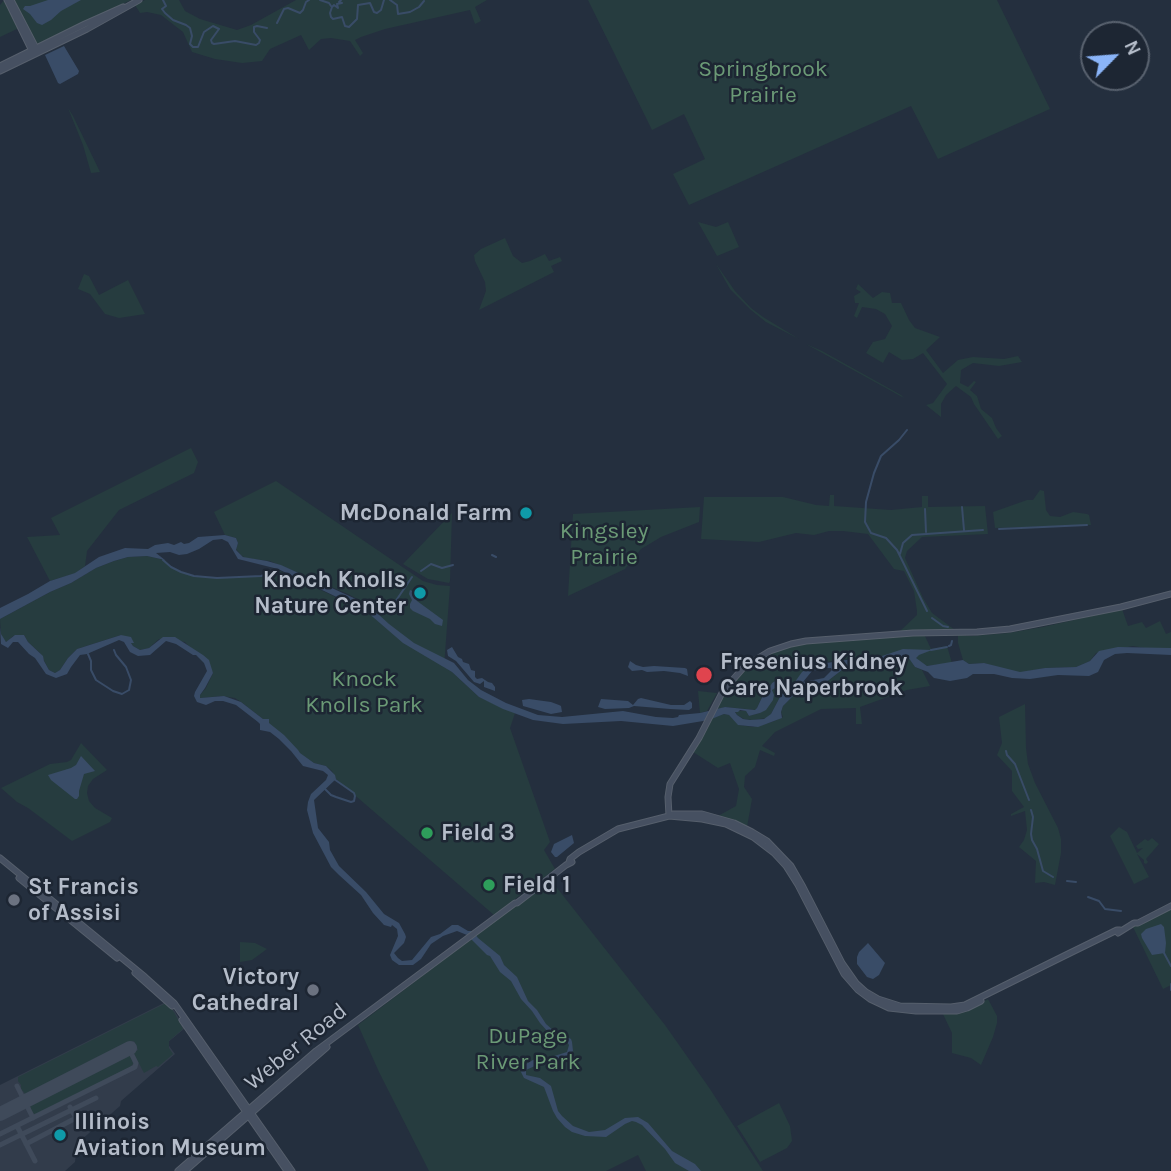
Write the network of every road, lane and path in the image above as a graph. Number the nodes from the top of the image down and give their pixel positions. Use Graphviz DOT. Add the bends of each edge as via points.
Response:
graph roads {
  1 [pos="139,0"];
  2 [pos="10,1"];
  3 [pos="125,7"];
  4 [pos="35,51"];
  5 [pos="0,69"];
  6 [pos="1171,594"];
  7 [pos="668,801"];
  8 [pos="669,816"];
  9 [pos="654,819"];
  10 [pos="0,860"];
  11 [pos="1171,905"];
  12 [pos="249,1112"];
  13 [pos="214,1140"];
  14 [pos="207,1152"];
  15 [pos="178,1171"];
  16 [pos="185,1171"];
  17 [pos="289,1171"];
  1 -- 3 [label="main road"];
  2 -- 4 [label="main road"];
  3 -- 4 [label="main road"];
  3 -- 4 [label="main road"];
  4 -- 5 [label="main road"];
  6 -- 7 [label="main road" via="1005,630 791,644 764,653 726,686 672,780"];
  7 -- 8 [label="main road"];
  7 -- 9 [label="main road"];
  8 -- 9 [label="main road, Weber Road"];
  8 -- 11 [label="main road, Weber Road" via="715,817 767,841 795,873 851,978 890,1004 965,1005"];
  9 -- 12 [label="main road, Weber Road" via="618,829 581,852 316,1051"];
  10 -- 12 [label="main road" via="169,998"];
  12 -- 13 [label="main road, Weber Road"];
  12 -- 14 [label="main road, Weber Road"];
  12 -- 17 [label="main road"];
  13 -- 14 [label="main road"];
  13 -- 15 [label="main road, Weber Road"];
  14 -- 16 [label="main road, Weber Road"];
}
